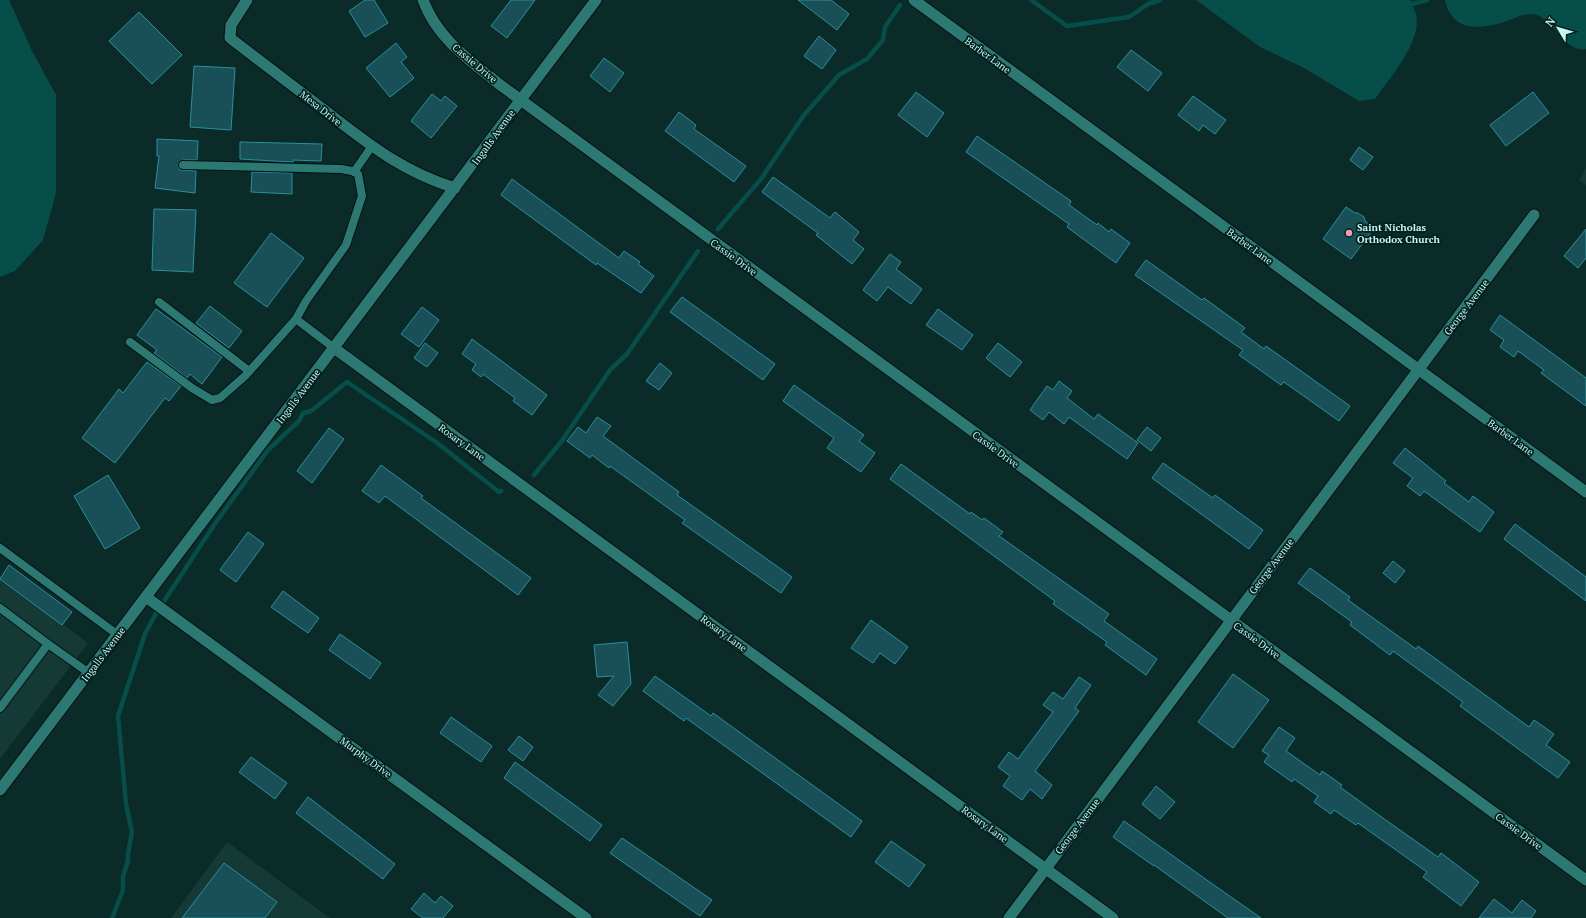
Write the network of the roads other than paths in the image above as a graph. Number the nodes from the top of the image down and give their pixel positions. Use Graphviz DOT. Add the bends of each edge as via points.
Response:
graph roads {
  1 [pos="247,0"];
  2 [pos="423,0"];
  3 [pos="596,0"];
  4 [pos="914,0"];
  5 [pos="520,100"];
  6 [pos="372,146"];
  7 [pos="183,165"];
  8 [pos="354,172"];
  9 [pos="455,188"];
  10 [pos="1534,215"];
  11 [pos="159,302"];
  12 [pos="296,319"];
  13 [pos="130,342"];
  14 [pos="334,348"];
  15 [pos="1419,369"];
  16 [pos="249,371"];
  17 [pos="1586,492"];
  18 [pos="0,548"];
  19 [pos="146,597"];
  20 [pos="0,608"];
  21 [pos="1231,621"];
  22 [pos="118,635"];
  23 [pos="48,644"];
  24 [pos="89,673"];
  25 [pos="0,708"];
  26 [pos="0,790"];
  27 [pos="1046,868"];
  28 [pos="1586,880"];
  29 [pos="586,918"];
  30 [pos="1009,918"];
  31 [pos="1113,918"];
  1 -- 6 [label="street, Mesa Drive" via="231,25 230,38"];
  2 -- 5 [label="street, Cassie Drive" via="429,17 454,48"];
  3 -- 5 [label="street, Ingalls Avenue"];
  4 -- 15 [label="street, Barber Lane"];
  5 -- 9 [label="street, Ingalls Avenue"];
  5 -- 21 [label="street, Cassie Drive"];
  6 -- 8 [label="lane"];
  6 -- 9 [label="street, Mesa Drive" via="428,180"];
  7 -- 8 [label="lane"];
  8 -- 12 [label="lane" via="358,174 362,196 346,245"];
  9 -- 14 [label="street, Ingalls Avenue"];
  10 -- 15 [label="street, George Avenue"];
  11 -- 16 [label="lane"];
  12 -- 14 [label="lane"];
  12 -- 16 [label="lane"];
  13 -- 16 [label="lane" via="212,400 220,398"];
  14 -- 19 [label="street, Ingalls Avenue"];
  14 -- 27 [label="street, Rosary Lane"];
  15 -- 17 [label="street, Barber Lane"];
  15 -- 21 [label="street, George Avenue"];
  18 -- 22 [label="lane"];
  19 -- 22 [label="street, Ingalls Avenue"];
  19 -- 29 [label="street, Murphy Drive"];
  20 -- 23 [label="lane"];
  21 -- 27 [label="street, George Avenue"];
  21 -- 28 [label="street, Cassie Drive"];
  22 -- 24 [label="street, Ingalls Avenue"];
  23 -- 24 [label="lane"];
  23 -- 25 [label="lane"];
  24 -- 26 [label="street, Ingalls Avenue"];
  27 -- 30 [label="street, George Avenue"];
  27 -- 31 [label="street, Rosary Lane"];
}
